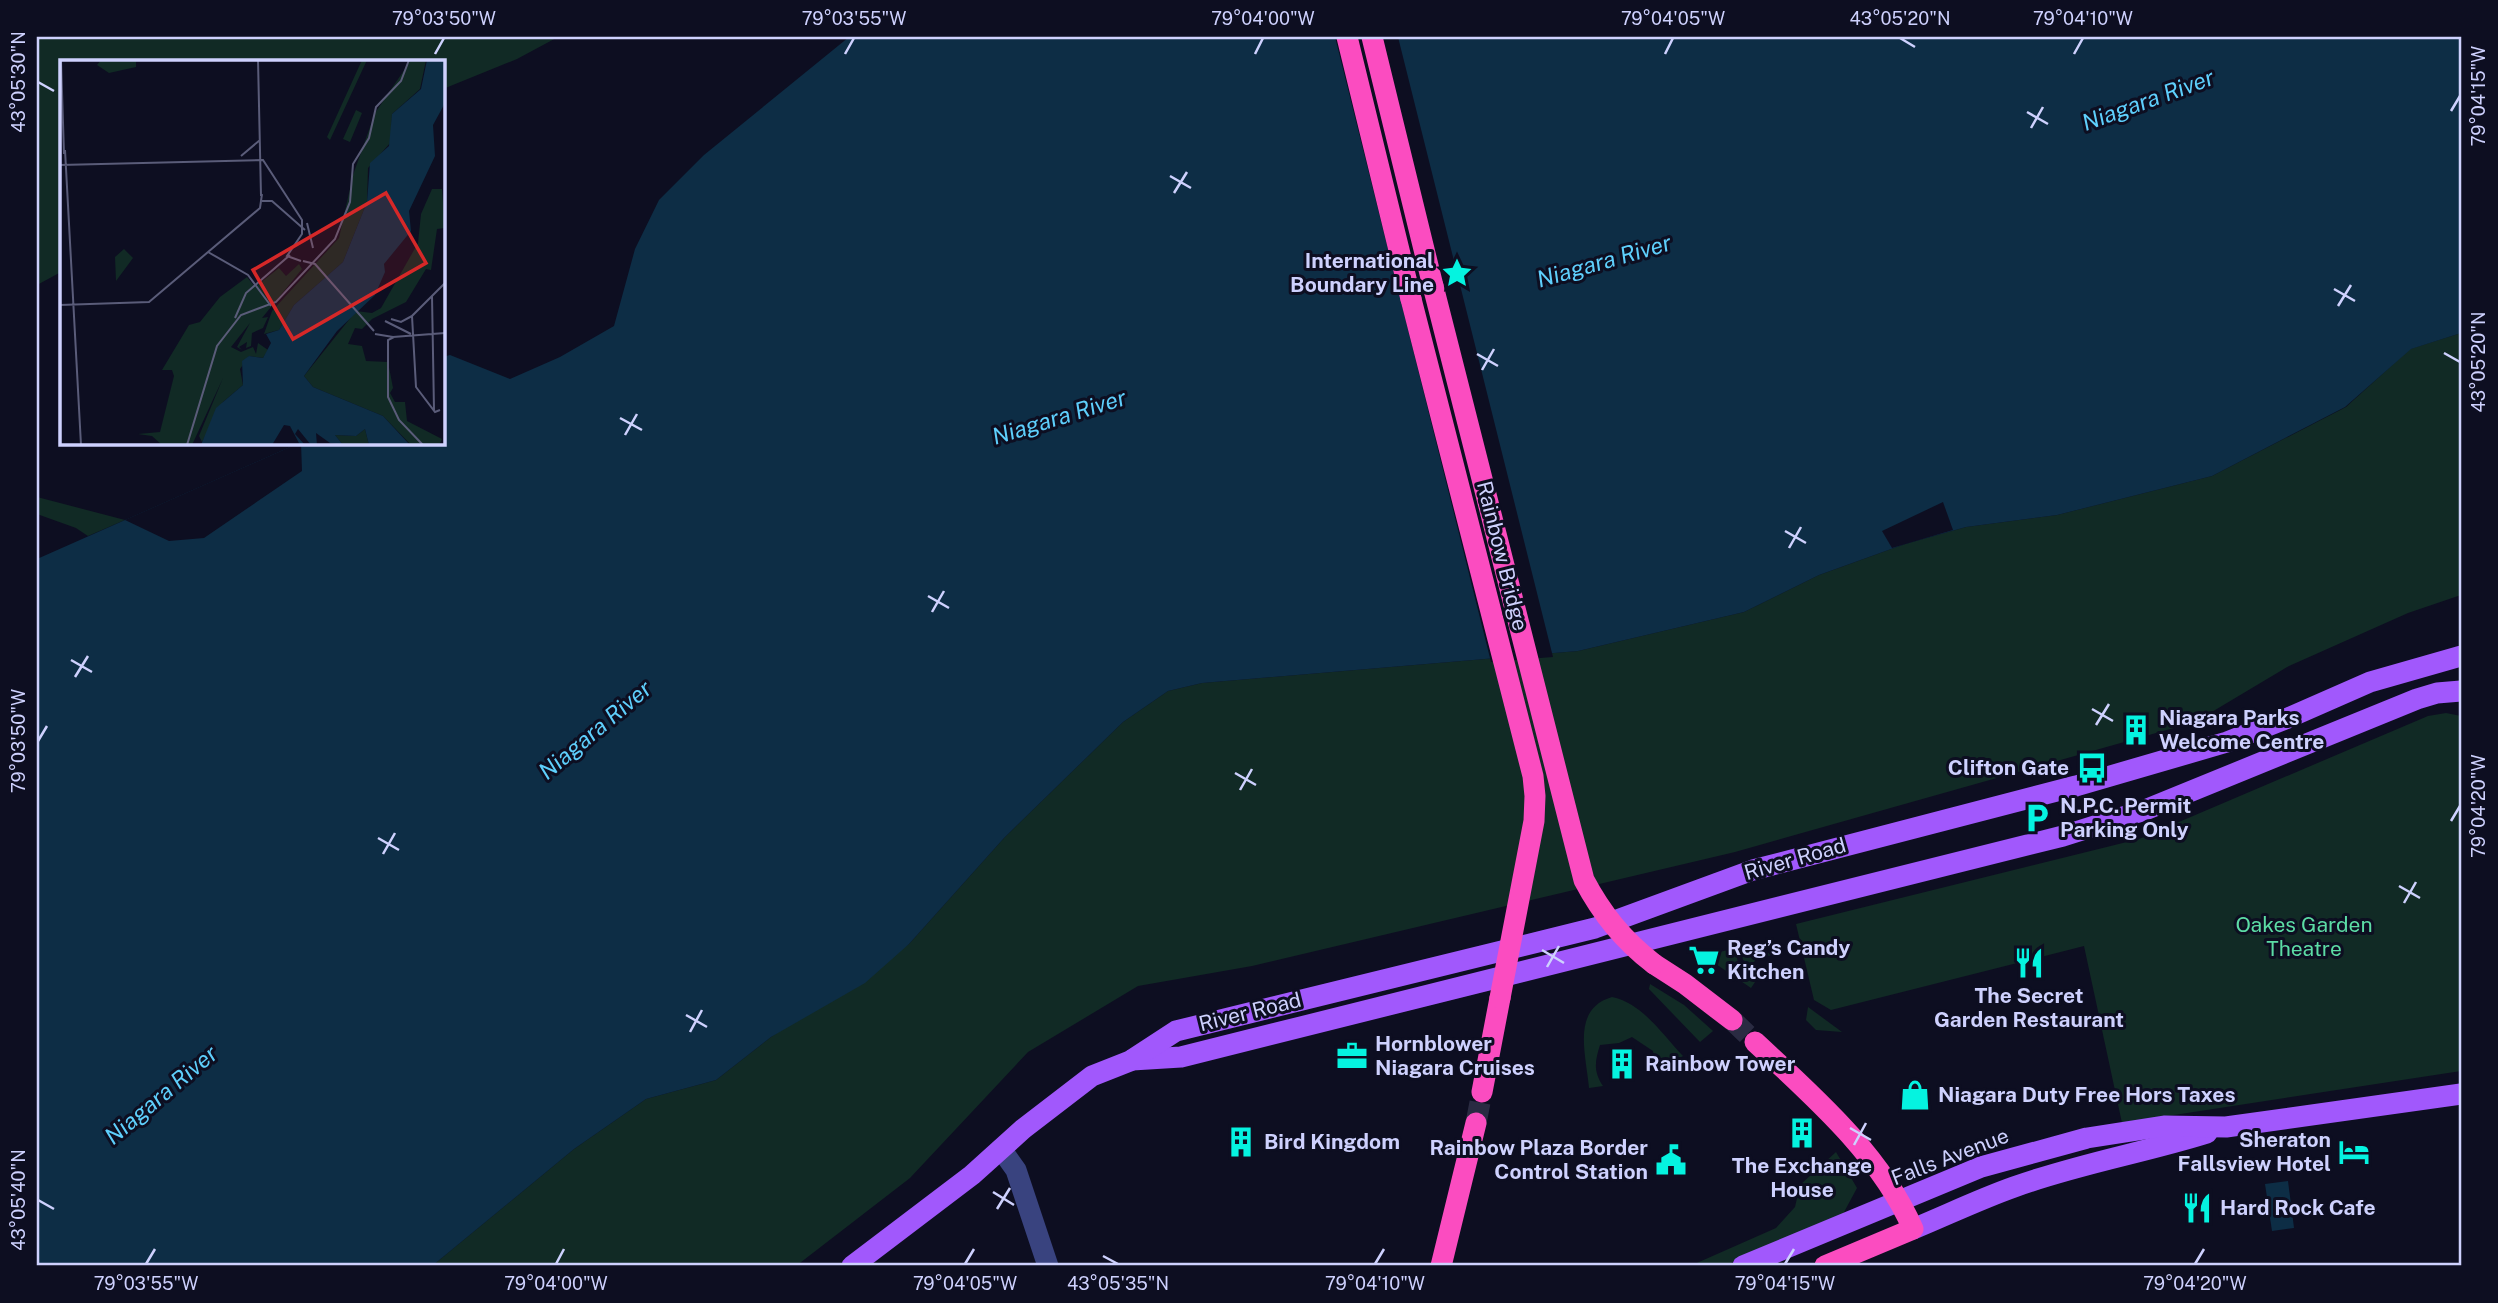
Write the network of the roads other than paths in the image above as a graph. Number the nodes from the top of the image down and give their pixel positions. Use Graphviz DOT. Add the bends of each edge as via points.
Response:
graph roads {
  1 [pos="1347,37"];
  2 [pos="1372,37"];
  3 [pos="2461,656"];
  4 [pos="2461,691"];
  5 [pos="1732,1020"];
  6 [pos="1755,1042"];
  7 [pos="1130,1060"];
  8 [pos="1482,1092"];
  9 [pos="2461,1094"];
  10 [pos="1476,1123"];
  11 [pos="2226,1127"];
  12 [pos="1001,1149"];
  13 [pos="1901,1202"];
  14 [pos="1913,1229"];
  15 [pos="852,1266"];
  16 [pos="1048,1266"];
  17 [pos="1441,1266"];
  18 [pos="1743,1266"];
  19 [pos="1825,1266"];
  1 -- 8 [label="highway, Rainbow Bridge, bridge" via="1533,776 1534,821"];
  2 -- 5 [label="highway, Rainbow Bridge, bridge" via="1584,880 1626,942"];
  3 -- 7 [label="main road, River Road" via="2370,682 2227,742 1753,870 1595,928 1176,1031"];
  4 -- 7 [label="main road, River Road" via="2417,699 2145,810 2063,836 1181,1057"];
  6 -- 13 [label="highway" via="1857,1142"];
  7 -- 12 [label="main road, River Road" via="1091,1076"];
  9 -- 11 [label="main road, Falls Avenue"];
  10 -- 17 [label="highway"];
  11 -- 13 [label="main road, Falls Avenue" via="2164,1126 2087,1138 1981,1167"];
  11 -- 14 [label="main road, Falls Avenue" via="2013,1187"];
  12 -- 15 [label="main road, River Road"];
  12 -- 16 [label="street" via="1016,1170"];
  13 -- 14 [label="highway"];
  13 -- 18 [label="main road, Falls Avenue"];
  14 -- 19 [label="highway, Falls Avenue"];
}
